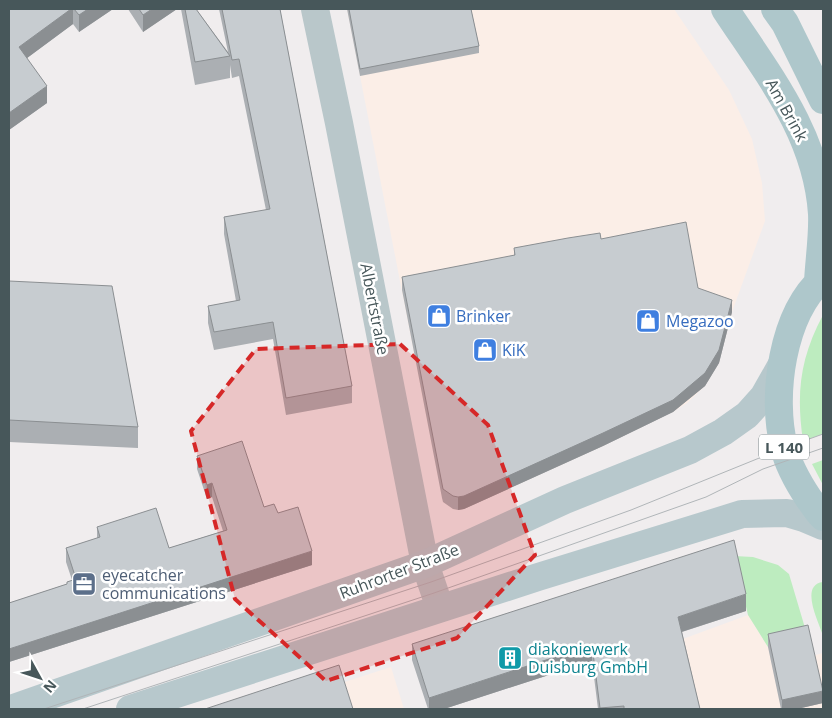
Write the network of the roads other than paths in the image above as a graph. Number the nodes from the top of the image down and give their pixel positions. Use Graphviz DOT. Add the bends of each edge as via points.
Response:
graph roads {
  1 [pos="315,9"];
  2 [pos="725,9"];
  3 [pos="775,9"];
  4 [pos="823,100"];
  5 [pos="820,280"];
  6 [pos="781,366"];
  7 [pos="823,517"];
  8 [pos="823,526"];
  9 [pos="425,564"];
  10 [pos="440,608"];
  11 [pos="11,709"];
  12 [pos="130,709"];
  1 -- 9 [label="street, Albertstraße"];
  2 -- 5 [label="main road, Am Brink" via="790,108 807,146 817,178 822,215"];
  3 -- 4 [label="main road"];
  5 -- 6 [label="main road, Ruhrorter Straße / L 140" via="797,314"];
  6 -- 7 [label="main road, Ruhrorter Straße / L 140" via="779,417 784,448 802,489"];
  6 -- 9 [label="main road, Ruhrorter Straße" via="764,396 747,415 723,432 690,450 565,500"];
  8 -- 10 [label="main road" via="786,513 742,514"];
  9 -- 10 [label="street, Albertstraße"];
  9 -- 11 [label="main road, Ruhrorter Straße"];
  10 -- 12 [label="main road"];
}
